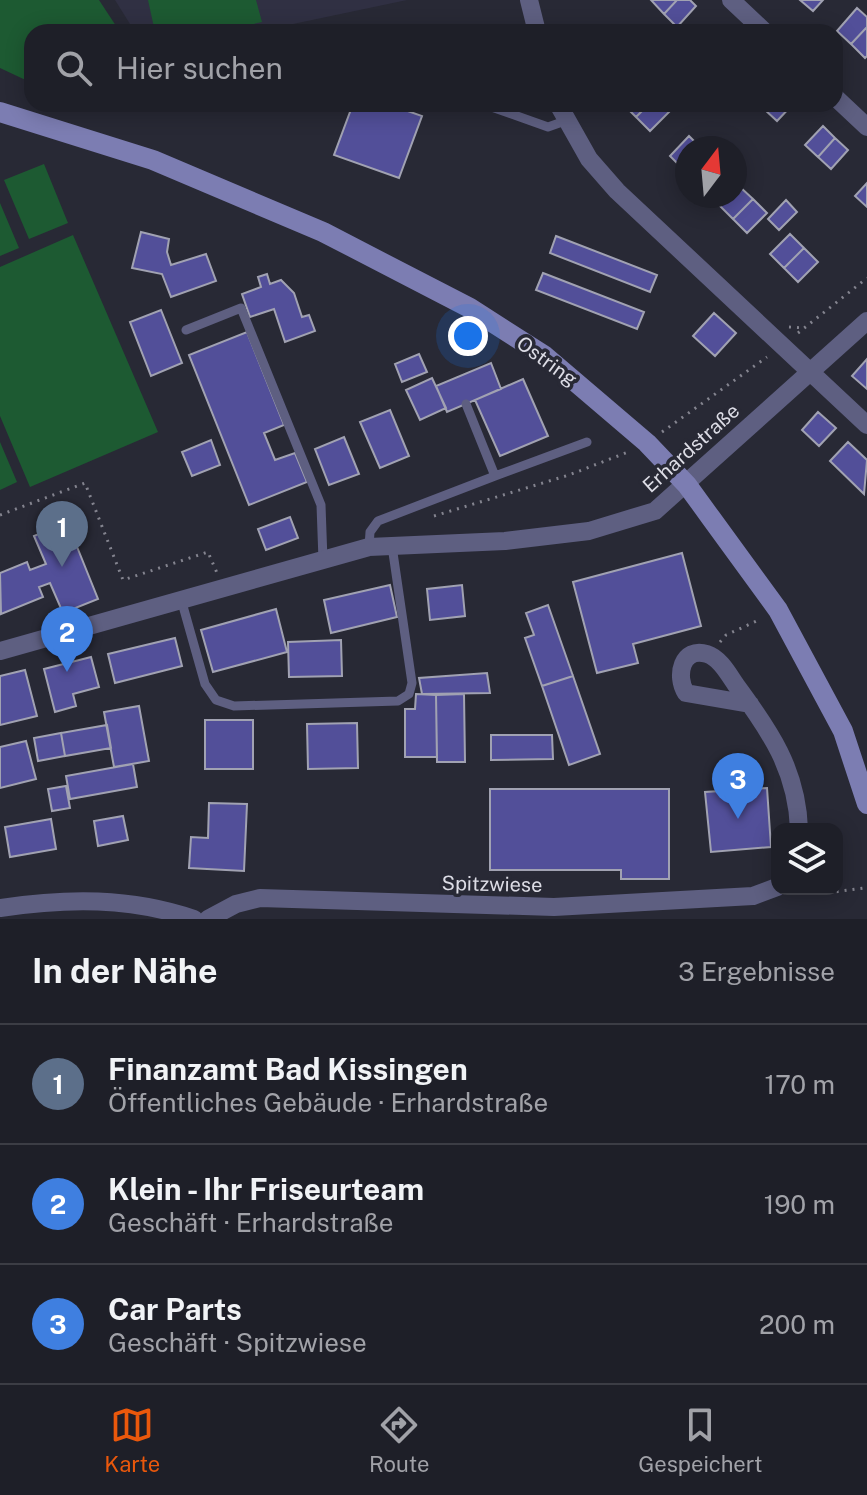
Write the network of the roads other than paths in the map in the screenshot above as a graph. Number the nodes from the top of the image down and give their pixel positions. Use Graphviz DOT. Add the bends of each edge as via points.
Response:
graph roads {
  1 [pos="529,0"];
  2 [pos="731,0"];
  3 [pos="535,24"];
  4 [pos="756,24"];
  5 [pos="843,104"];
  6 [pos="0,112"];
  7 [pos="506,112"];
  8 [pos="561,112"];
  9 [pos="867,127"];
  10 [pos="867,321"];
  11 [pos="186,330"];
  12 [pos="809,370"];
  13 [pos="466,404"];
  14 [pos="867,425"];
  15 [pos="587,442"];
  16 [pos="495,476"];
  17 [pos="687,485"];
  18 [pos="392,546"];
  19 [pos="369,547"];
  20 [pos="323,560"];
  21 [pos="181,599"];
  22 [pos="0,651"];
  23 [pos="750,704"];
  24 [pos="867,804"];
  25 [pos="798,823"];
  26 [pos="771,889"];
  27 [pos="0,908"];
  28 [pos="194,919"];
  29 [pos="208,919"];
  1 -- 3 [label="street"];
  2 -- 4 [label="street"];
  5 -- 9 [label="street"];
  6 -- 17 [label="main road, Ostring" via="181,172 323,232 470,308 567,374"];
  7 -- 8 [label="lane" via="548,127"];
  8 -- 12 [label="street" via="589,159 617,191"];
  10 -- 12 [label="street, Erhardstraße"];
  11 -- 20 [label="lane" via="241,308 321,505"];
  12 -- 14 [label="street"];
  12 -- 17 [label="street, Erhardstraße"];
  13 -- 16 [label="lane" via="473,434"];
  15 -- 16 [label="lane"];
  16 -- 19 [label="lane" via="378,521"];
  17 -- 18 [label="street, Erhardstraße" via="655,511 589,531"];
  17 -- 24 [label="main road, Ostring" via="778,610 843,731"];
  18 -- 19 [label="street, Erhardstraße"];
  18 -- 21 [label="lane" via="412,683 409,694 398,701 234,706 216,700 205,684"];
  19 -- 20 [label="street, Erhardstraße"];
  20 -- 21 [label="street, Erhardstraße"];
  21 -- 22 [label="street, Erhardstraße"];
  23 -- 23 [label="street" via="711,654 697,652 686,658 679,683 686,693"];
  23 -- 25 [label="street" via="783,754"];
  26 -- 29 [label="street, Spitzwiese" via="753,896 554,907 260,898"];
  27 -- 28 [label="street" via="114,901"];
}
